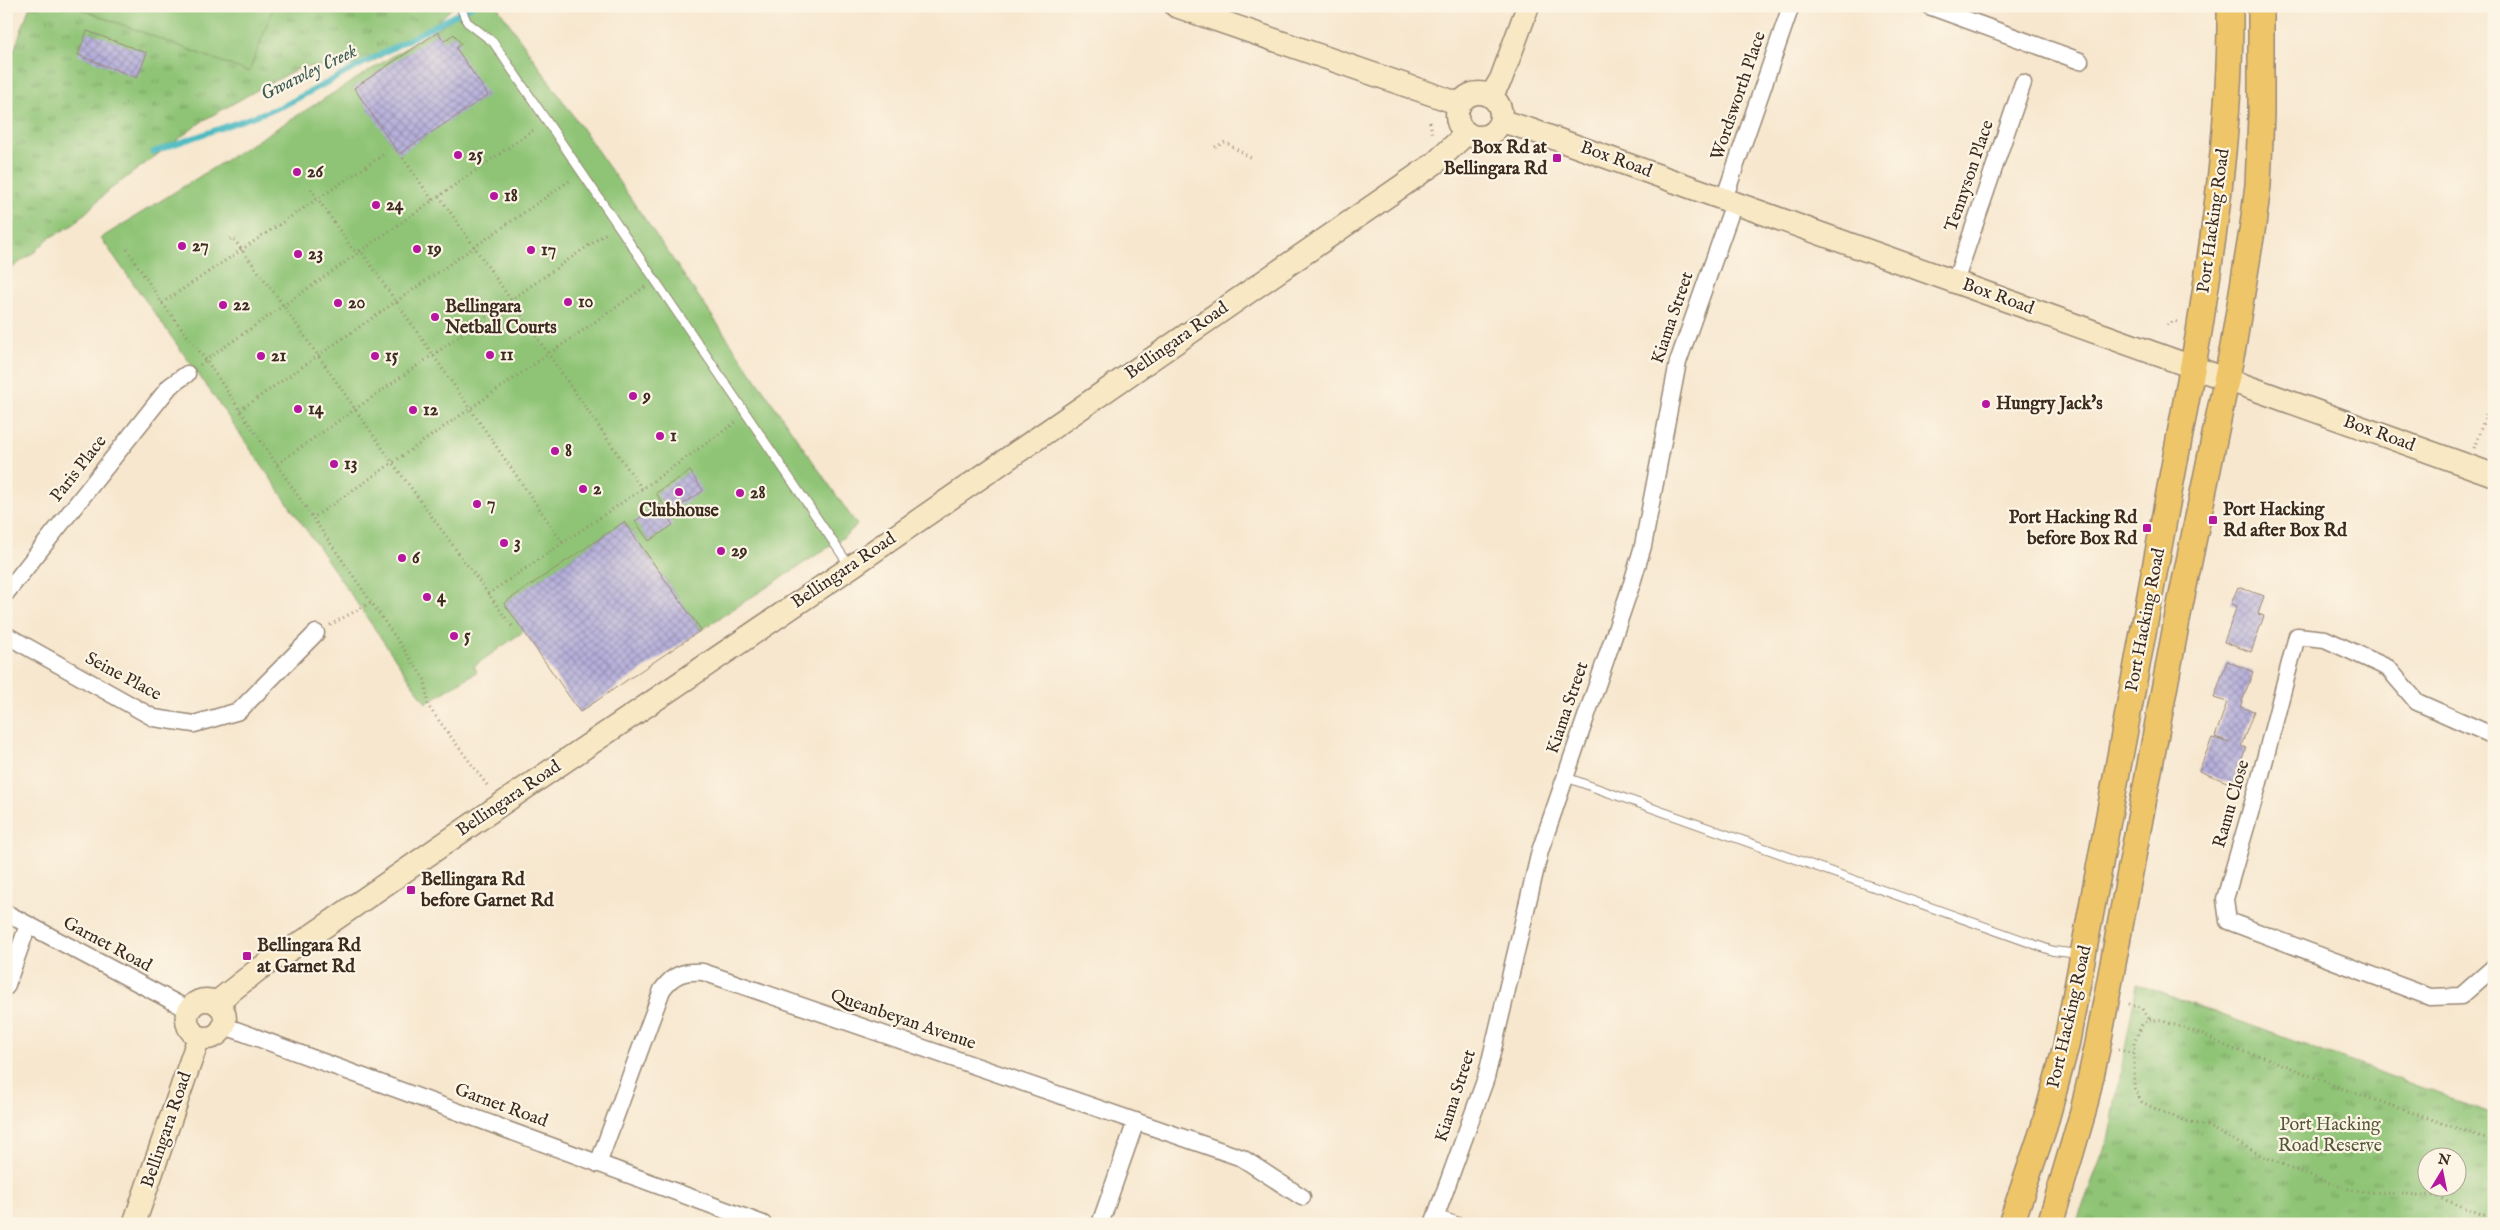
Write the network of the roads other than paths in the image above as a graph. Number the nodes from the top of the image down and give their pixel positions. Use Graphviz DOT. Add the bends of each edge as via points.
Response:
graph roads {
  1 [pos="460,6"];
  2 [pos="1176,6"];
  3 [pos="1528,6"];
  4 [pos="1792,6"];
  5 [pos="1929,6"];
  6 [pos="2230,6"];
  7 [pos="2260,6"];
  8 [pos="2080,61"];
  9 [pos="2023,83"];
  10 [pos="1491,96"];
  11 [pos="1460,104"];
  12 [pos="1501,121"];
  13 [pos="1466,133"];
  14 [pos="1729,201"];
  15 [pos="1956,282"];
  16 [pos="2192,367"];
  17 [pos="187,374"];
  18 [pos="2226,380"];
  19 [pos="2494,475"];
  20 [pos="851,567"];
  21 [pos="6,593"];
  22 [pos="316,633"];
  23 [pos="6,635"];
  24 [pos="2494,736"];
  25 [pos="1565,777"];
  26 [pos="6,913"];
  27 [pos="28,925"];
  28 [pos="2084,955"];
  29 [pos="2494,967"];
  30 [pos="6,987"];
  31 [pos="217,1002"];
  32 [pos="189,1010"];
  33 [pos="225,1026"];
  34 [pos="199,1037"];
  35 [pos="1136,1121"];
  36 [pos="598,1164"];
  37 [pos="1302,1196"];
  38 [pos="1434,1219"];
  39 [pos="134,1224"];
  40 [pos="763,1224"];
  41 [pos="1100,1224"];
  42 [pos="1466,1224"];
  43 [pos="2011,1224"];
  44 [pos="2050,1224"];
  1 -- 20 [label="lane" via="467,22 493,42"];
  2 -- 11 [label="street"];
  3 -- 10 [label="street" via="1501,79"];
  4 -- 14 [label="street, Wordsworth Place"];
  5 -- 8 [label="street"];
  6 -- 16 [label="main road, Port Hacking Road" via="2223,155 2213,244"];
  7 -- 18 [label="main road, Port Hacking Road" via="2262,84 2258,185"];
  9 -- 15 [label="street, Tennyson Place"];
  10 -- 11 [label="street" via="1470,94"];
  10 -- 12 [label="street" via="1500,107"];
  11 -- 13 [label="street" via="1458,123"];
  12 -- 13 [label="street" via="1487,136"];
  12 -- 14 [label="street, Box Road"];
  13 -- 20 [label="street, Bellingara Road" via="1435,163"];
  14 -- 15 [label="street, Box Road"];
  14 -- 25 [label="street, Kiama Street" via="1678,362 1643,546"];
  15 -- 16 [label="street, Box Road"];
  16 -- 18 [label="street, Box Road"];
  16 -- 28 [label="main road, Port Hacking Road"];
  17 -- 21 [label="street, Paris Place" via="170,386"];
  18 -- 19 [label="street, Box Road"];
  18 -- 44 [label="main road, Port Hacking Road" via="2178,615 2098,1044 2083,1112"];
  20 -- 31 [label="street, Bellingara Road" via="306,940 258,969"];
  22 -- 23 [label="street, Seine Place" via="238,712 194,724 154,718"];
  24 -- 29 [label="street, Ramu Close" via="2417,702 2388,668 2325,640 2297,636 2225,899 2228,921 2430,997 2461,996"];
  25 -- 28 [label="lane" via="2053,951"];
  25 -- 38 [label="street, Kiama Street" via="1531,884 1486,1078"];
  26 -- 27 [label="street, Garnet Road"];
  27 -- 30 [label="street"];
  27 -- 32 [label="street, Garnet Road"];
  28 -- 43 [label="main road, Port Hacking Road" via="2066,1046 2041,1136"];
  31 -- 32 [label="street" via="198,1001"];
  31 -- 33 [label="street" via="225,1013"];
  32 -- 34 [label="street" via="190,1029"];
  33 -- 34 [label="street" via="211,1038"];
  33 -- 36 [label="street, Garnet Road"];
  34 -- 39 [label="street, Bellingara Road"];
  35 -- 36 [label="street, Queanbeyan Avenue" via="703,972 691,972 675,976 662,990"];
  35 -- 37 [label="street, Queanbeyan Avenue" via="1242,1158"];
  35 -- 41 [label="street"];
  36 -- 40 [label="street, Garnet Road"];
  38 -- 42 [label="lane"];
}
